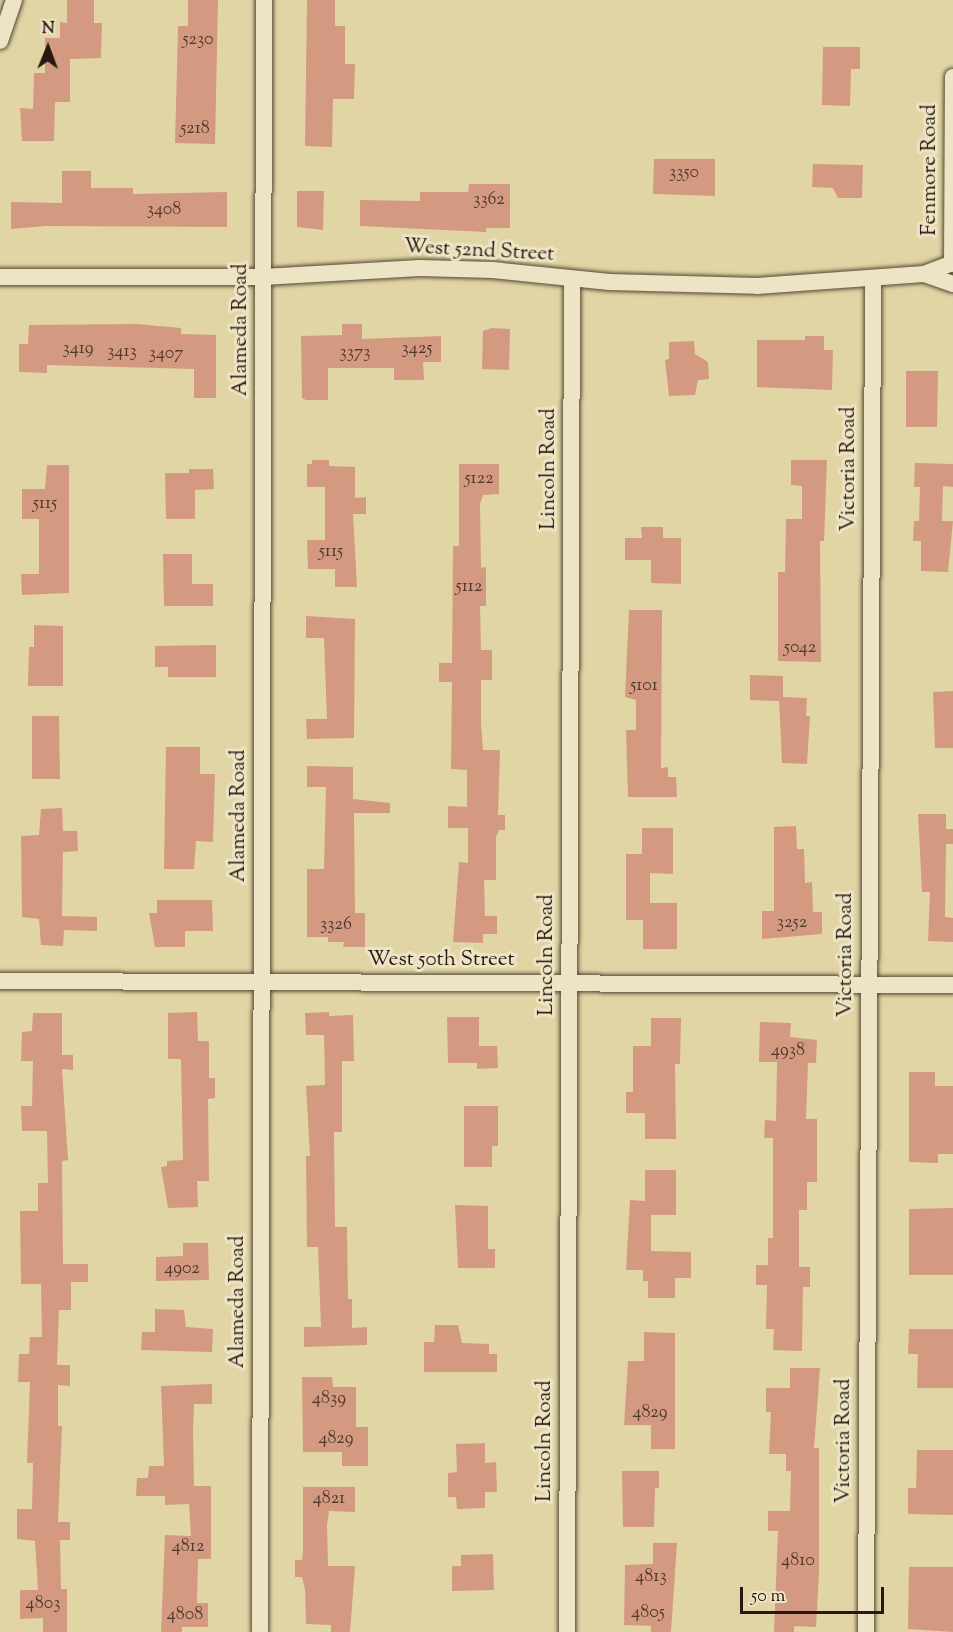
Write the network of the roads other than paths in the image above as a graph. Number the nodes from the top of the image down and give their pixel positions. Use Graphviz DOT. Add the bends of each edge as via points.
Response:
graph roads {
  1 [pos="14,0"];
  2 [pos="264,0"];
  3 [pos="0,41"];
  4 [pos="953,77"];
  5 [pos="952,264"];
  6 [pos="924,274"];
  7 [pos="0,277"];
  8 [pos="263,277"];
  9 [pos="873,278"];
  10 [pos="572,279"];
  11 [pos="953,284"];
  12 [pos="0,981"];
  13 [pos="261,982"];
  14 [pos="569,983"];
  15 [pos="868,984"];
  16 [pos="953,985"];
  17 [pos="260,1632"];
  18 [pos="567,1632"];
  19 [pos="866,1632"];
  1 -- 3 [label="street"];
  2 -- 8 [label="street, Alameda Road"];
  4 -- 5 [label="street, Fenmore Road"];
  5 -- 6 [label="street, West 52nd Street"];
  6 -- 9 [label="street, West 52nd Street"];
  6 -- 11 [label="street"];
  7 -- 8 [label="street, West 52nd Street"];
  8 -- 10 [label="street, West 52nd Street" via="420,268 494,270"];
  8 -- 13 [label="street, Alameda Road"];
  9 -- 10 [label="street, West 52nd Street" via="756,286"];
  9 -- 15 [label="street, Victoria Road"];
  10 -- 14 [label="street, Lincoln Road"];
  12 -- 13 [label="street, West 50th Street"];
  13 -- 14 [label="street, West 50th Street"];
  13 -- 17 [label="street, Alameda Road"];
  14 -- 15 [label="street, West 50th Street"];
  14 -- 18 [label="street, Lincoln Road"];
  15 -- 16 [label="street, West 50th Street"];
  15 -- 19 [label="street, Victoria Road"];
}
